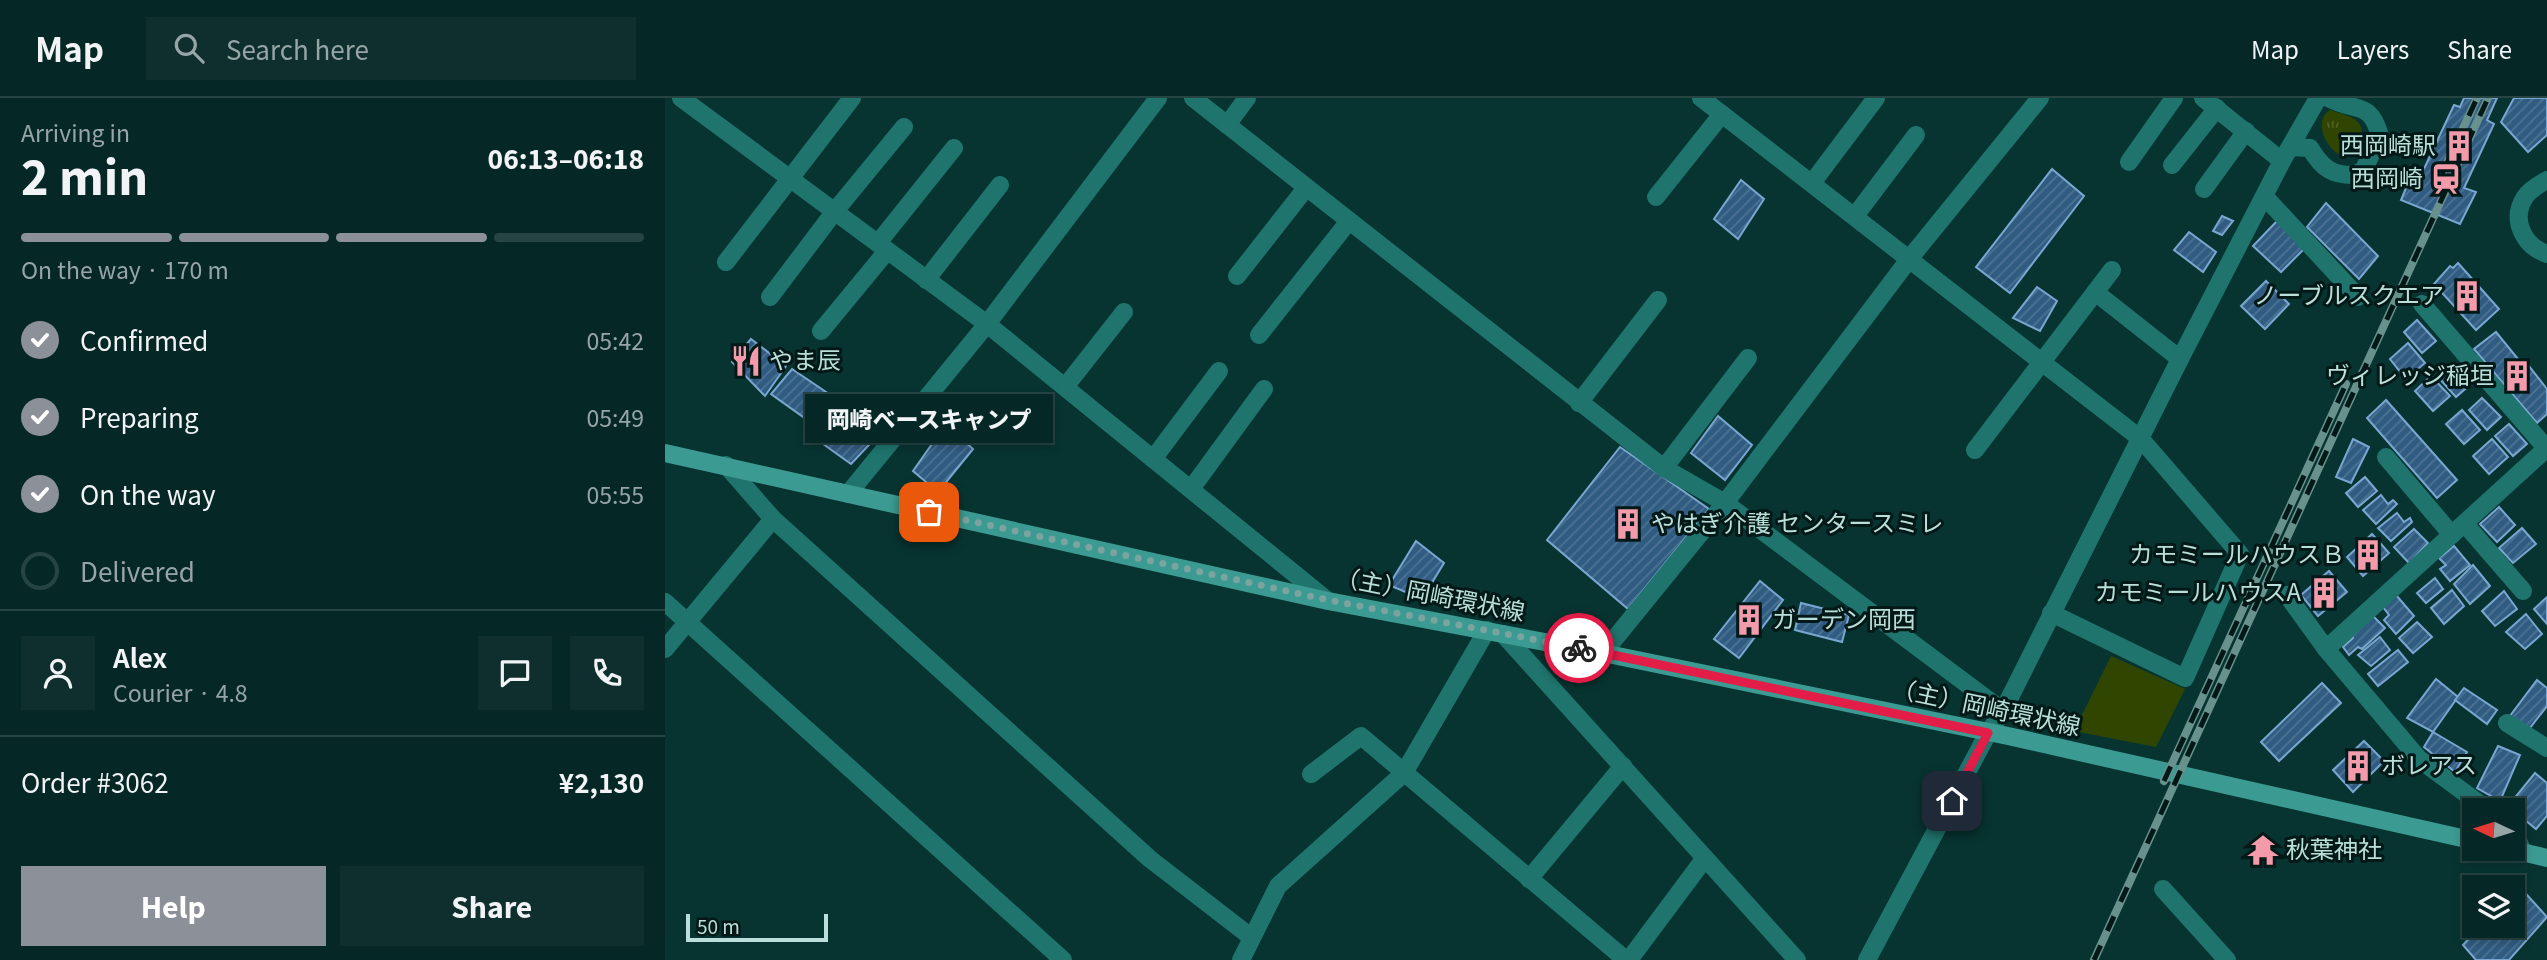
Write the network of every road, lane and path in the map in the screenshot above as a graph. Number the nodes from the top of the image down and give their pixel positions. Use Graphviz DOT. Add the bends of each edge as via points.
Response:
graph roads {
  1 [pos="681,98"];
  2 [pos="852,98"];
  3 [pos="1158,98"];
  4 [pos="1193,98"];
  5 [pos="1247,98"];
  6 [pos="1701,98"];
  7 [pos="1877,98"];
  8 [pos="2040,98"];
  9 [pos="2174,98"];
  10 [pos="2318,98"];
  11 [pos="2328,98"];
  12 [pos="2210,103"];
  13 [pos="1722,114"];
  14 [pos="1227,125"];
  15 [pos="904,127"];
  16 [pos="2246,131"];
  17 [pos="1916,135"];
  18 [pos="954,148"];
  19 [pos="2286,154"];
  20 [pos="2129,162"];
  21 [pos="2172,165"];
  22 [pos="791,179"];
  23 [pos="2547,180"];
  24 [pos="1812,183"];
  25 [pos="1000,185"];
  26 [pos="1306,188"];
  27 [pos="2204,189"];
  28 [pos="1655,197"];
  29 [pos="2265,197"];
  30 [pos="835,211"];
  31 [pos="1855,216"];
  32 [pos="1349,221"];
  33 [pos="882,247"];
  34 [pos="2547,254"];
  35 [pos="1910,258"];
  36 [pos="726,262"];
  37 [pos="2112,270"];
  38 [pos="1237,276"];
  39 [pos="926,280"];
  40 [pos="2095,292"];
  41 [pos="771,297"];
  42 [pos="2358,297"];
  43 [pos="1658,300"];
  44 [pos="2422,304"];
  45 [pos="1124,312"];
  46 [pos="987,324"];
  47 [pos="821,331"];
  48 [pos="1259,335"];
  49 [pos="1748,358"];
  50 [pos="2180,359"];
  51 [pos="2041,363"];
  52 [pos="1219,371"];
  53 [pos="1065,387"];
  54 [pos="1264,389"];
  55 [pos="1579,403"];
  56 [pos="2141,439"];
  57 [pos="2547,449"];
  58 [pos="1975,450"];
  59 [pos="665,453"];
  60 [pos="2386,457"];
  61 [pos="1153,459"];
  62 [pos="726,465"];
  63 [pos="1664,468"];
  64 [pos="1191,489"];
  65 [pos="848,494"];
  66 [pos="1725,503"];
  67 [pos="773,519"];
  68 [pos="2458,530"];
  69 [pos="2523,590"];
  70 [pos="2287,595"];
  71 [pos="1328,600"];
  72 [pos="665,602"];
  73 [pos="2051,613"];
  74 [pos="689,622"];
  75 [pos="1495,632"];
  76 [pos="665,649"];
  77 [pos="2326,649"];
  78 [pos="1604,653"];
  79 [pos="2003,711"];
  80 [pos="2507,723"];
  81 [pos="1988,733"];
  82 [pos="2547,748"];
  83 [pos="1623,766"];
  84 [pos="1404,773"];
  85 [pos="1311,774"];
  86 [pos="2472,798"];
  87 [pos="2462,838"];
  88 [pos="2525,852"];
  89 [pos="1705,858"];
  90 [pos="2547,858"];
  91 [pos="1529,879"];
  92 [pos="2162,889"];
  93 [pos="1251,937"];
  94 [pos="1063,960"];
  95 [pos="1241,960"];
  96 [pos="1627,960"];
  97 [pos="1797,960"];
  98 [pos="1867,960"];
  99 [pos="2227,960"];
  1 -- 22 [label="street"];
  2 -- 22 [label="street"];
  3 -- 46 [label="street"];
  4 -- 14 [label="street"];
  5 -- 14 [label="street"];
  6 -- 13 [label="street"];
  7 -- 24 [label="street"];
  8 -- 35 [label="street"];
  9 -- 20 [label="street"];
  10 -- 19 [label="street"];
  11 -- 19 [label="street" via="2367,111 2376,120 2380,136 2364,169 2356,175 2335,174 2321,166 2310,148"];
  12 -- 16 [label="street"];
  12 -- 21 [label="street"];
  13 -- 24 [label="street"];
  13 -- 28 [label="street"];
  14 -- 26 [label="street"];
  15 -- 30 [label="street"];
  16 -- 19 [label="street"];
  16 -- 27 [label="street"];
  17 -- 31 [label="street"];
  18 -- 33 [label="street"];
  19 -- 29 [label="street"];
  22 -- 30 [label="street"];
  22 -- 36 [label="street"];
  23 -- 34 [label="street" via="2524,197 2519,218 2522,236 2535,250"];
  24 -- 31 [label="street"];
  25 -- 39 [label="street"];
  26 -- 32 [label="street"];
  26 -- 38 [label="street"];
  29 -- 42 [label="street"];
  29 -- 50 [label="street"];
  30 -- 33 [label="street"];
  30 -- 41 [label="street"];
  31 -- 35 [label="street"];
  32 -- 48 [label="street"];
  32 -- 55 [label="street"];
  33 -- 39 [label="street"];
  33 -- 47 [label="street"];
  35 -- 51 [label="street"];
  35 -- 66 [label="street"];
  37 -- 40 [label="street"];
  39 -- 46 [label="street"];
  40 -- 50 [label="street"];
  40 -- 51 [label="street"];
  43 -- 55 [label="street"];
  44 -- 57 [label="street"];
  45 -- 53 [label="street"];
  46 -- 53 [label="street"];
  46 -- 65 [label="street"];
  49 -- 63 [label="street"];
  50 -- 56 [label="street"];
  51 -- 56 [label="street"];
  51 -- 58 [label="street"];
  52 -- 61 [label="street"];
  53 -- 61 [label="street"];
  54 -- 64 [label="street"];
  55 -- 63 [label="street"];
  56 -- 73 [label="street"];
  56 -- 73 [label="street" via="2240,554 2185,678"];
  57 -- 68 [label="street"];
  59 -- 62 [label="main road, （主）岡崎環状線"];
  60 -- 68 [label="street"];
  61 -- 64 [label="street"];
  62 -- 65 [label="main road, （主）岡崎環状線"];
  62 -- 67 [label="street"];
  63 -- 66 [label="street"];
  64 -- 71 [label="street"];
  65 -- 71 [label="main road, （主）岡崎環状線"];
  66 -- 78 [label="street"];
  66 -- 79 [label="street"];
  67 -- 74 [label="street"];
  67 -- 93 [label="street" via="1150,859"];
  68 -- 69 [label="street"];
  68 -- 77 [label="street"];
  70 -- 77 [label="street"];
  71 -- 75 [label="main road, （主）岡崎環状線"];
  72 -- 74 [label="street"];
  73 -- 79 [label="street"];
  74 -- 76 [label="street"];
  74 -- 94 [label="street"];
  75 -- 78 [label="main road, （主）岡崎環状線"];
  75 -- 83 [label="street"];
  75 -- 84 [label="street"];
  77 -- 86 [label="street" via="2419,759"];
  78 -- 81 [label="main road, （主）岡崎環状線"];
  79 -- 81 [label="street"];
  80 -- 82 [label="street"];
  81 -- 87 [label="main road, （主）岡崎環状線"];
  81 -- 98 [label="street"];
  83 -- 89 [label="street"];
  83 -- 91 [label="street"];
  84 -- 85 [label="street" via="1361,736"];
  84 -- 91 [label="street"];
  84 -- 93 [label="street" via="1278,886"];
  88 -- 90 [label="main road"];
  89 -- 96 [label="street"];
  89 -- 97 [label="street"];
  91 -- 96 [label="street"];
  92 -- 99 [label="street"];
  93 -- 95 [label="street"];
}
